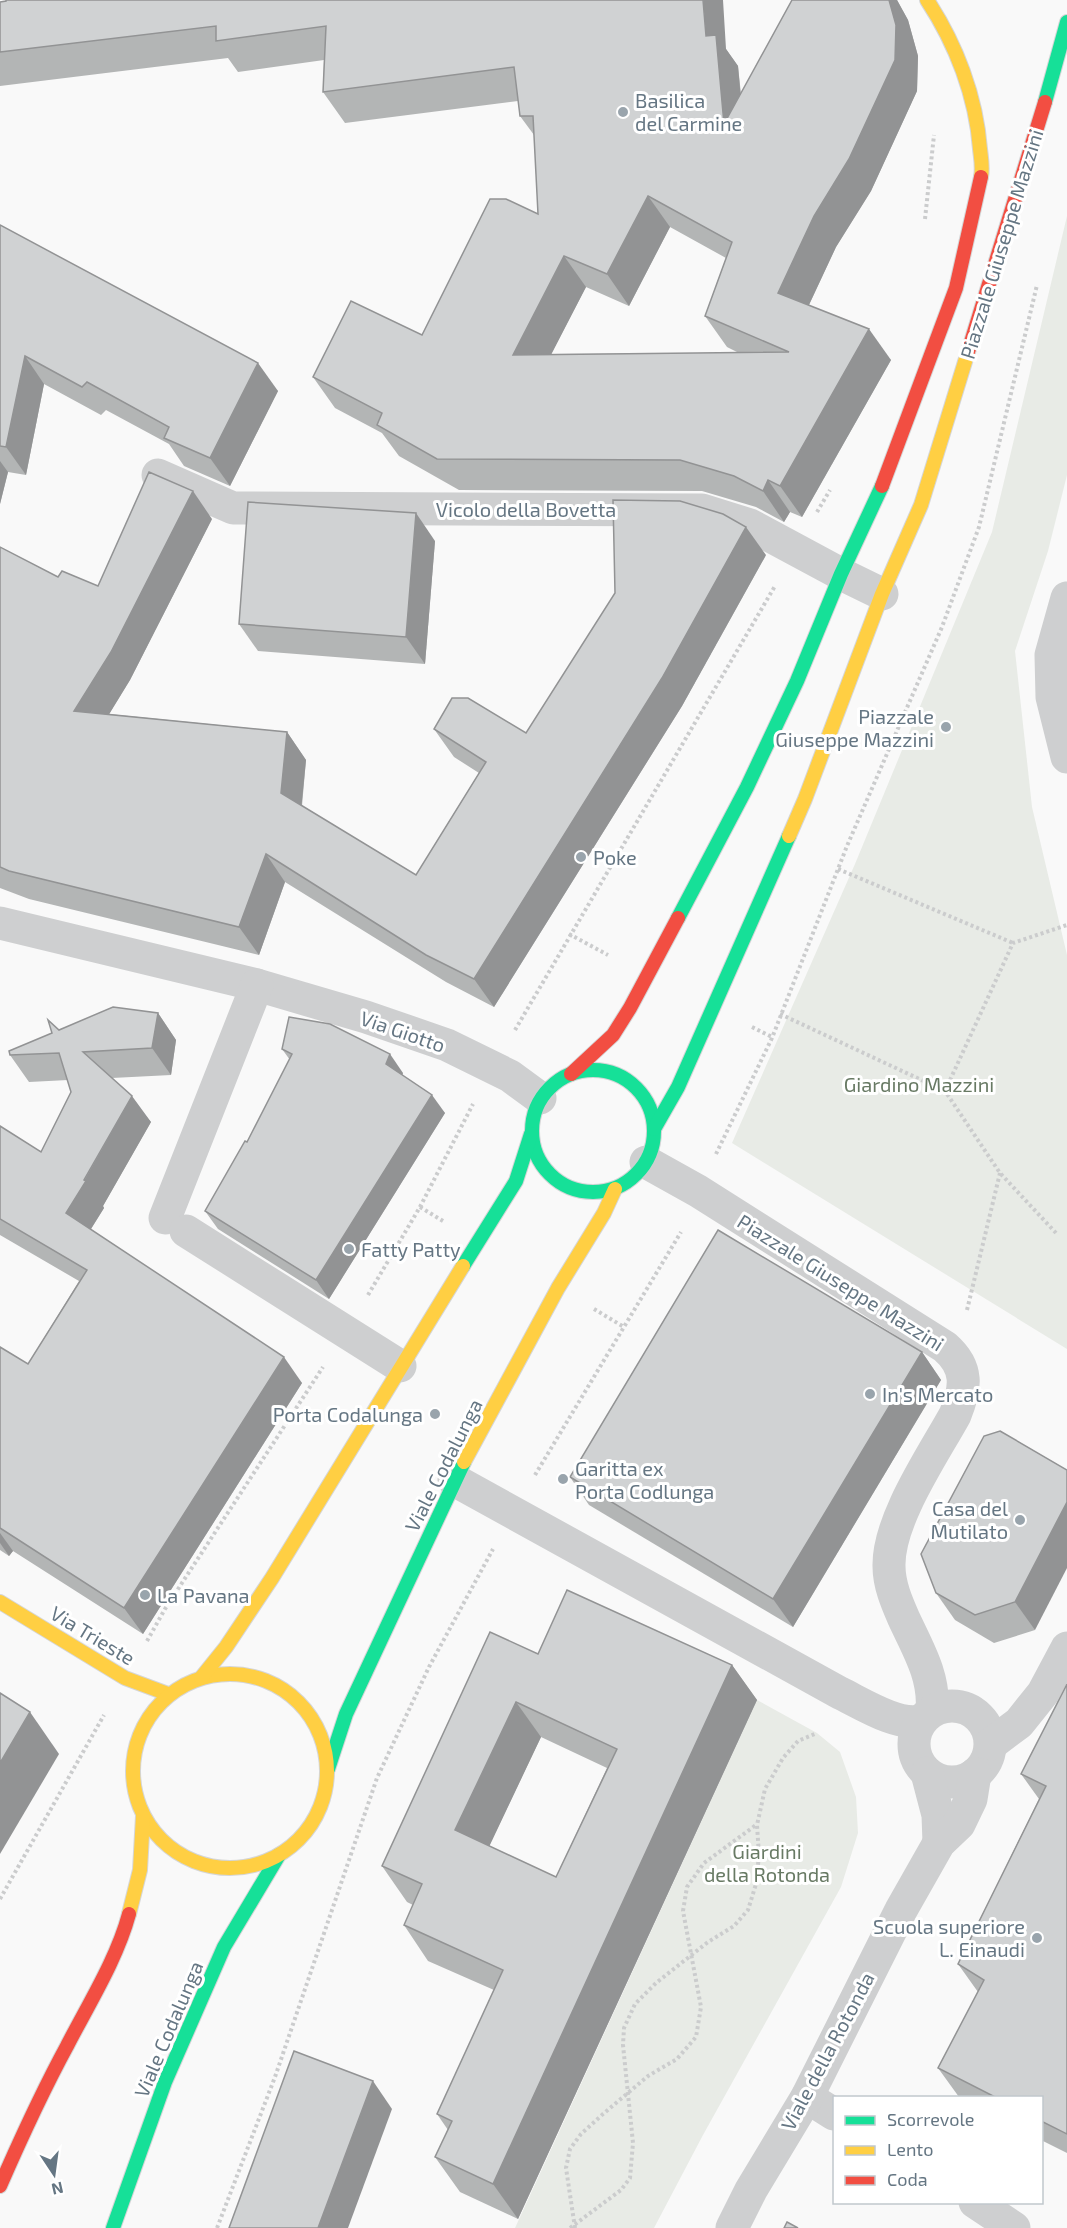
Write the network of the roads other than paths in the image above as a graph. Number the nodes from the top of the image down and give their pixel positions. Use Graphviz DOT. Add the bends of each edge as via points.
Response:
graph roads {
  1 [pos="927,0"];
  2 [pos="1067,22"];
  3 [pos="158,474"];
  4 [pos="840,574"];
  5 [pos="882,594"];
  6 [pos="1067,598"];
  7 [pos="1067,757"];
  8 [pos="0,923"];
  9 [pos="257,985"];
  10 [pos="571,1074"];
  11 [pos="540,1098"];
  12 [pos="654,1129"];
  13 [pos="531,1134"];
  14 [pos="646,1162"];
  15 [pos="615,1189"];
  16 [pos="400,1366"];
  17 [pos="454,1480"];
  18 [pos="0,1602"];
  19 [pos="1067,1648"];
  20 [pos="201,1678"];
  21 [pos="1043,1693"];
  22 [pos="168,1694"];
  23 [pos="970,1710"];
  24 [pos="926,1716"];
  25 [pos="991,1744"];
  26 [pos="328,1768"];
  27 [pos="927,1773"];
  28 [pos="975,1774"];
  29 [pos="143,1816"];
  30 [pos="939,1843"];
  31 [pos="279,1855"];
  32 [pos="807,2097"];
  33 [pos="833,2113"];
  34 [pos="0,2186"];
  35 [pos="978,2204"];
  36 [pos="112,2228"];
  37 [pos="732,2228"];
  38 [pos="1014,2228"];
  1 -- 4 [label="street, Piazzale Giuseppe Mazzini" via="968,83 979,134 982,173 952,300 880,491"];
  2 -- 5 [label="street, Piazzale Giuseppe Mazzini" via="921,505"];
  3 -- 4 [label="street, Vicolo della Bovetta" via="233,508 702,510 750,525"];
  4 -- 5 [label="street, Vicolo della Bovetta"];
  4 -- 10 [label="street, Piazzale Giuseppe Mazzini" via="797,681 747,787 648,976 613,1035"];
  5 -- 12 [label="street, Piazzale Giuseppe Mazzini" via="805,800 678,1087"];
  6 -- 7 [label="street" via="1051,656 1052,697"];
  8 -- 9 [label="street, Via Giotto"];
  9 -- 11 [label="street, Via Giotto" via="447,1045 510,1076"];
  9 -- 16 [label="street" via="175,1225"];
  10 -- 11 [label="street" via="557,1081"];
  10 -- 12 [label="street" via="590,1069 627,1080 642,1093 651,1110"];
  11 -- 13 [label="street"];
  12 -- 14 [label="street" via="653,1146"];
  13 -- 15 [label="street" via="541,1165 552,1178 582,1191 599,1193"];
  13 -- 16 [label="street" via="516,1181"];
  14 -- 15 [label="street" via="629,1182"];
  14 -- 24 [label="street, Piazzale Giuseppe Mazzini" via="945,1347 961,1367 963,1388 955,1415 904,1507 888,1565 893,1591 931,1680 933,1697"];
  15 -- 17 [label="street, Viale Codalunga"];
  16 -- 20 [label="street" via="272,1578"];
  17 -- 24 [label="street" via="840,1693 895,1719 915,1722"];
  17 -- 26 [label="street, Viale Codalunga" via="346,1714"];
  18 -- 22 [label="street, Via Trieste" via="125,1678"];
  19 -- 21 [label="street, Viale della Rotonda"];
  20 -- 22 [label="street"];
  20 -- 26 [label="street" via="237,1673 272,1682 301,1703 321,1733"];
  21 -- 23 [label="street" via="989,1710"];
  21 -- 25 [label="street, Viale della Rotonda" via="1019,1723"];
  22 -- 29 [label="street" via="146,1720 134,1751 133,1784"];
  23 -- 24 [label="street" via="958,1705 944,1706"];
  23 -- 25 [label="street" via="986,1724"];
  24 -- 27 [label="street" via="914,1734 914,1749 918,1763"];
  25 -- 28 [label="street, Viale della Rotonda" via="987,1761"];
  26 -- 31 [label="street" via="325,1795 316,1819 300,1839"];
  27 -- 28 [label="street" via="943,1782 960,1782"];
  27 -- 30 [label="street" via="938,1815"];
  28 -- 30 [label="street, Viale della Rotonda" via="971,1799 959,1824"];
  29 -- 31 [label="street" via="162,1841 188,1859 218,1868 250,1866"];
  29 -- 34 [label="street" via="140,1870 126,1925 33,2109"];
  30 -- 32 [label="street, Viale della Rotonda"];
  31 -- 36 [label="street, Viale Codalunga" via="224,1947 165,2082"];
  32 -- 33 [label="street"];
  32 -- 37 [label="street, Viale della Rotonda"];
  35 -- 38 [label="street"];
}
